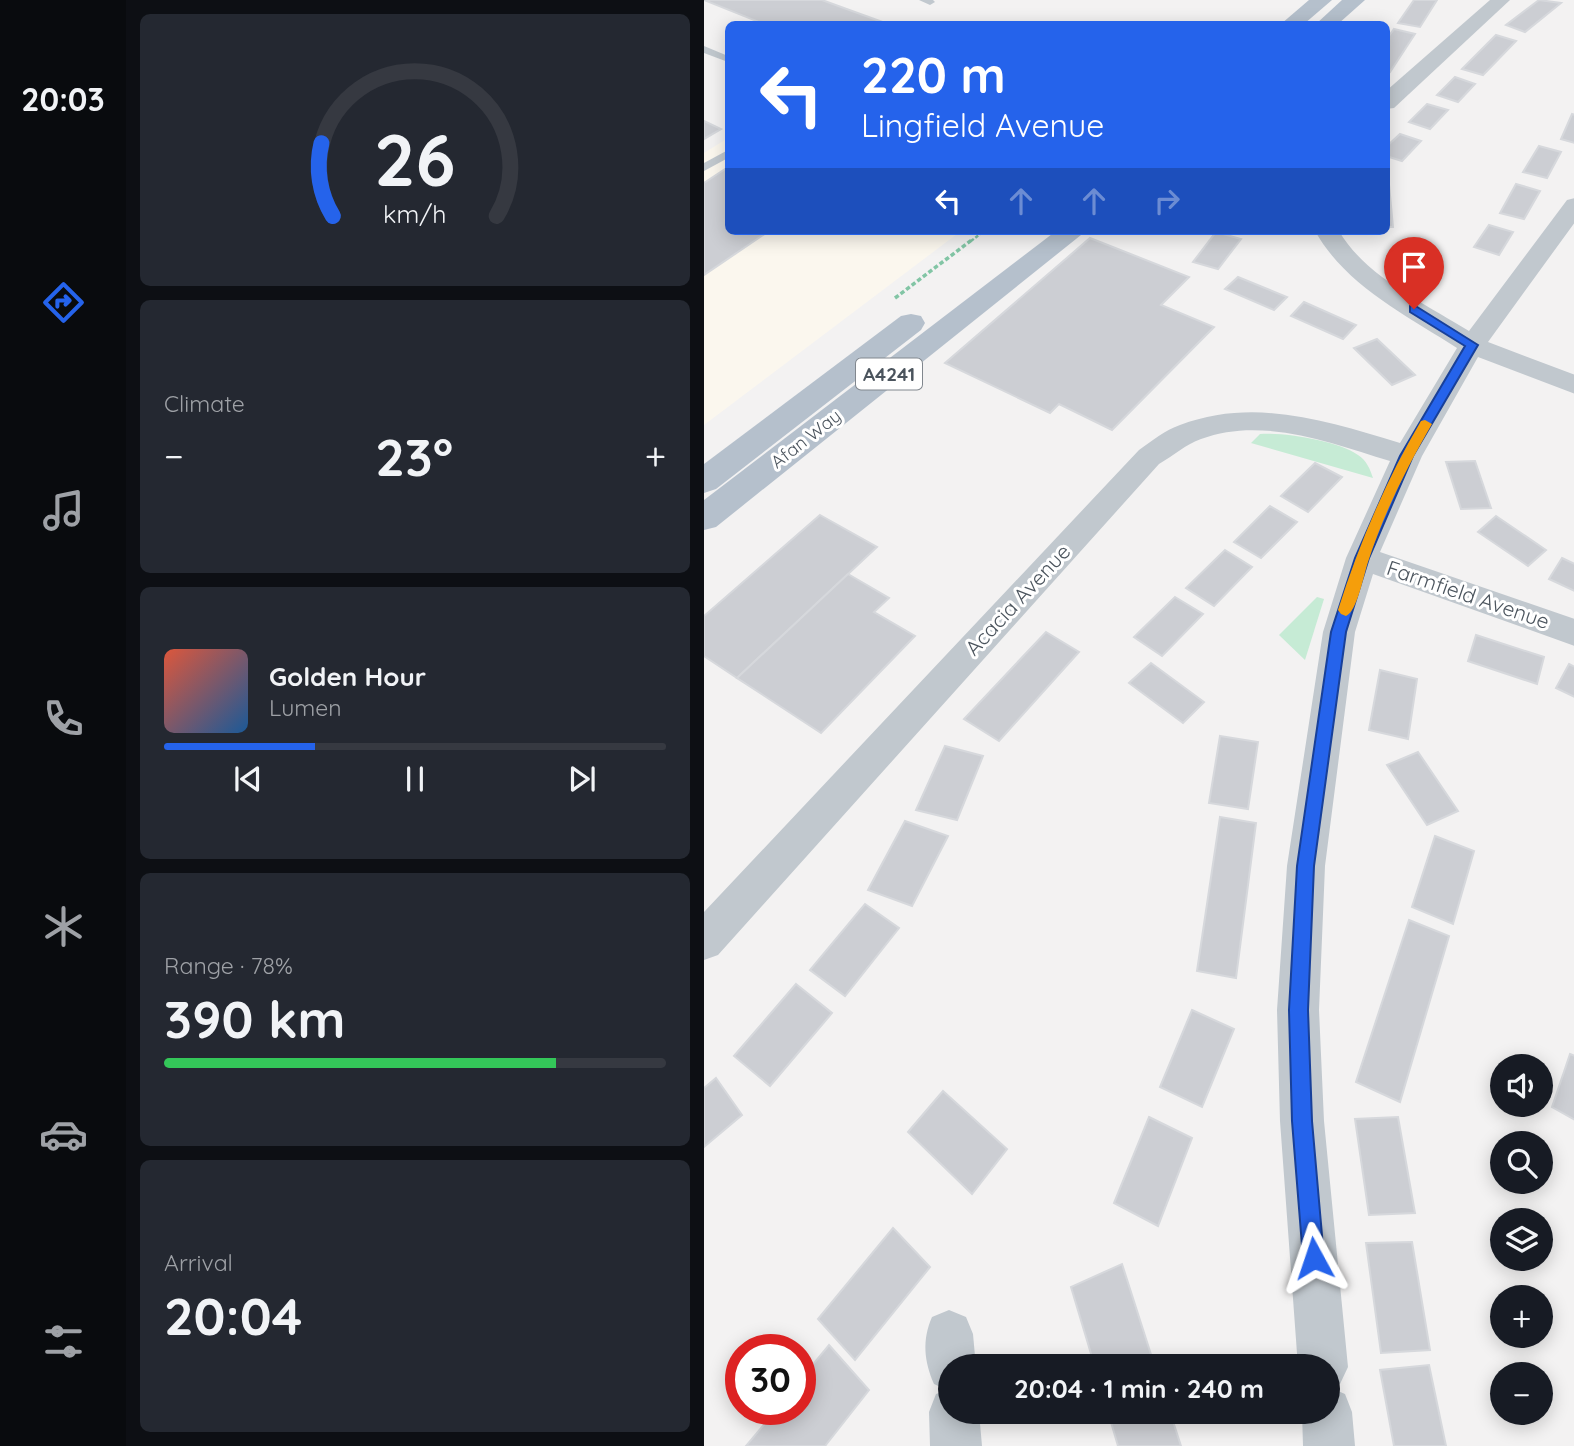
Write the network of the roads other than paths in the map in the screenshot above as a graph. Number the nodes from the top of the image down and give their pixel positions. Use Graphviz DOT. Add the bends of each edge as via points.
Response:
graph roads {
  1 [pos="1322,0"];
  2 [pos="1355,0"];
  3 [pos="1501,0"];
  4 [pos="1295,21"];
  5 [pos="1330,21"];
  6 [pos="704,49"];
  7 [pos="725,58"];
  8 [pos="1390,99"];
  9 [pos="725,155"];
  10 [pos="704,167"];
  11 [pos="1574,205"];
  12 [pos="1027,235"];
  13 [pos="1068,235"];
  14 [pos="1329,235"];
  15 [pos="1472,345"];
  16 [pos="1574,385"];
  17 [pos="1407,456"];
  18 [pos="704,481"];
  19 [pos="704,518"];
  20 [pos="1362,558"];
  21 [pos="1574,633"];
  22 [pos="704,942"];
  23 [pos="1322,1354"];
  24 [pos="955,1424"];
  25 [pos="1328,1424"];
  26 [pos="956,1446"];
  27 [pos="1329,1446"];
  1 -- 4 [label="main road"];
  2 -- 5 [label="main road"];
  3 -- 8 [label="street"];
  6 -- 7 [label="lane"];
  9 -- 10 [label="lane"];
  11 -- 15 [label="street"];
  12 -- 18 [label="main road, Afan Way / A4241"];
  13 -- 19 [label="main road, Afan Way / A4241"];
  14 -- 15 [label="street" via="1338,250 1377,285"];
  15 -- 16 [label="street"];
  15 -- 17 [label="street"];
  17 -- 20 [label="street"];
  17 -- 22 [label="street, Acacia Avenue" via="1304,425 1274,421 1189,432 1149,457"];
  20 -- 21 [label="street, Farmfield Avenue"];
  20 -- 23 [label="street" via="1339,632 1313,811 1298,1010 1302,1121"];
  24 -- 26 [label="street"];
  25 -- 27 [label="street"];
}
